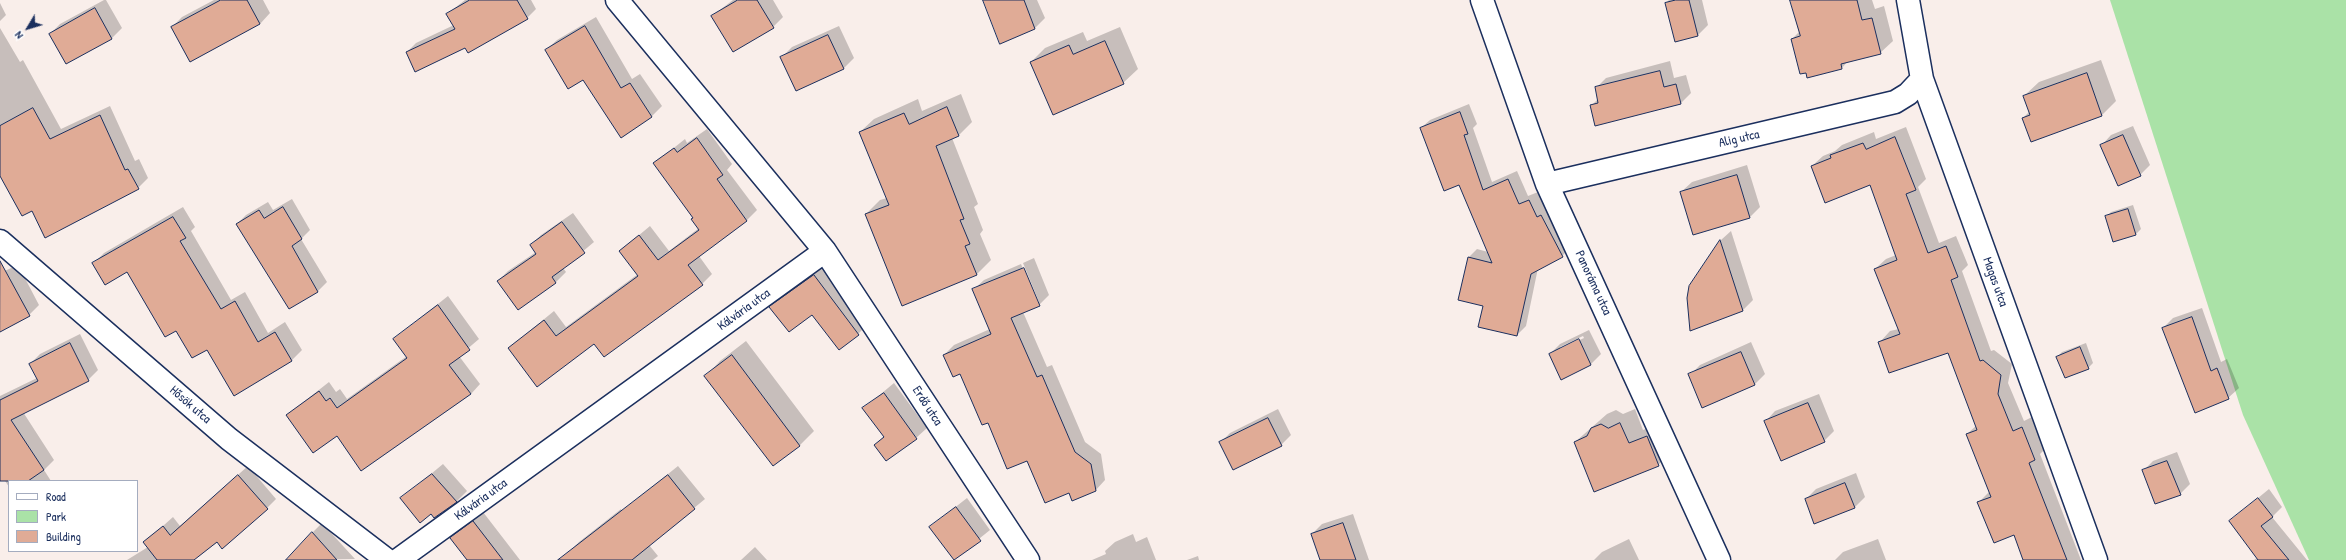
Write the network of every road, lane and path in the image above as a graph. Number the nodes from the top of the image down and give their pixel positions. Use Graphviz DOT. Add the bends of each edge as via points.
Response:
graph roads {
  1 [pos="617,0"];
  2 [pos="1482,0"];
  3 [pos="1908,0"];
  4 [pos="1922,79"];
  5 [pos="1547,184"];
  6 [pos="0,241"];
  7 [pos="825,251"];
  8 [pos="387,560"];
  9 [pos="398,560"];
  10 [pos="1028,560"];
  11 [pos="1719,560"];
  12 [pos="2096,560"];
  1 -- 7 [label="street"];
  2 -- 5 [label="street, Panoráma utca"];
  3 -- 4 [label="street, Magas utca"];
  4 -- 5 [label="street, Alig utca" via="1908,94 1895,102"];
  4 -- 12 [label="street, Magas utca"];
  5 -- 11 [label="street, Panoráma utca"];
  6 -- 8 [label="street, Hősök utca" via="229,439"];
  7 -- 9 [label="street, Kálvária utca"];
  7 -- 10 [label="street, Erdő utca"];
}
